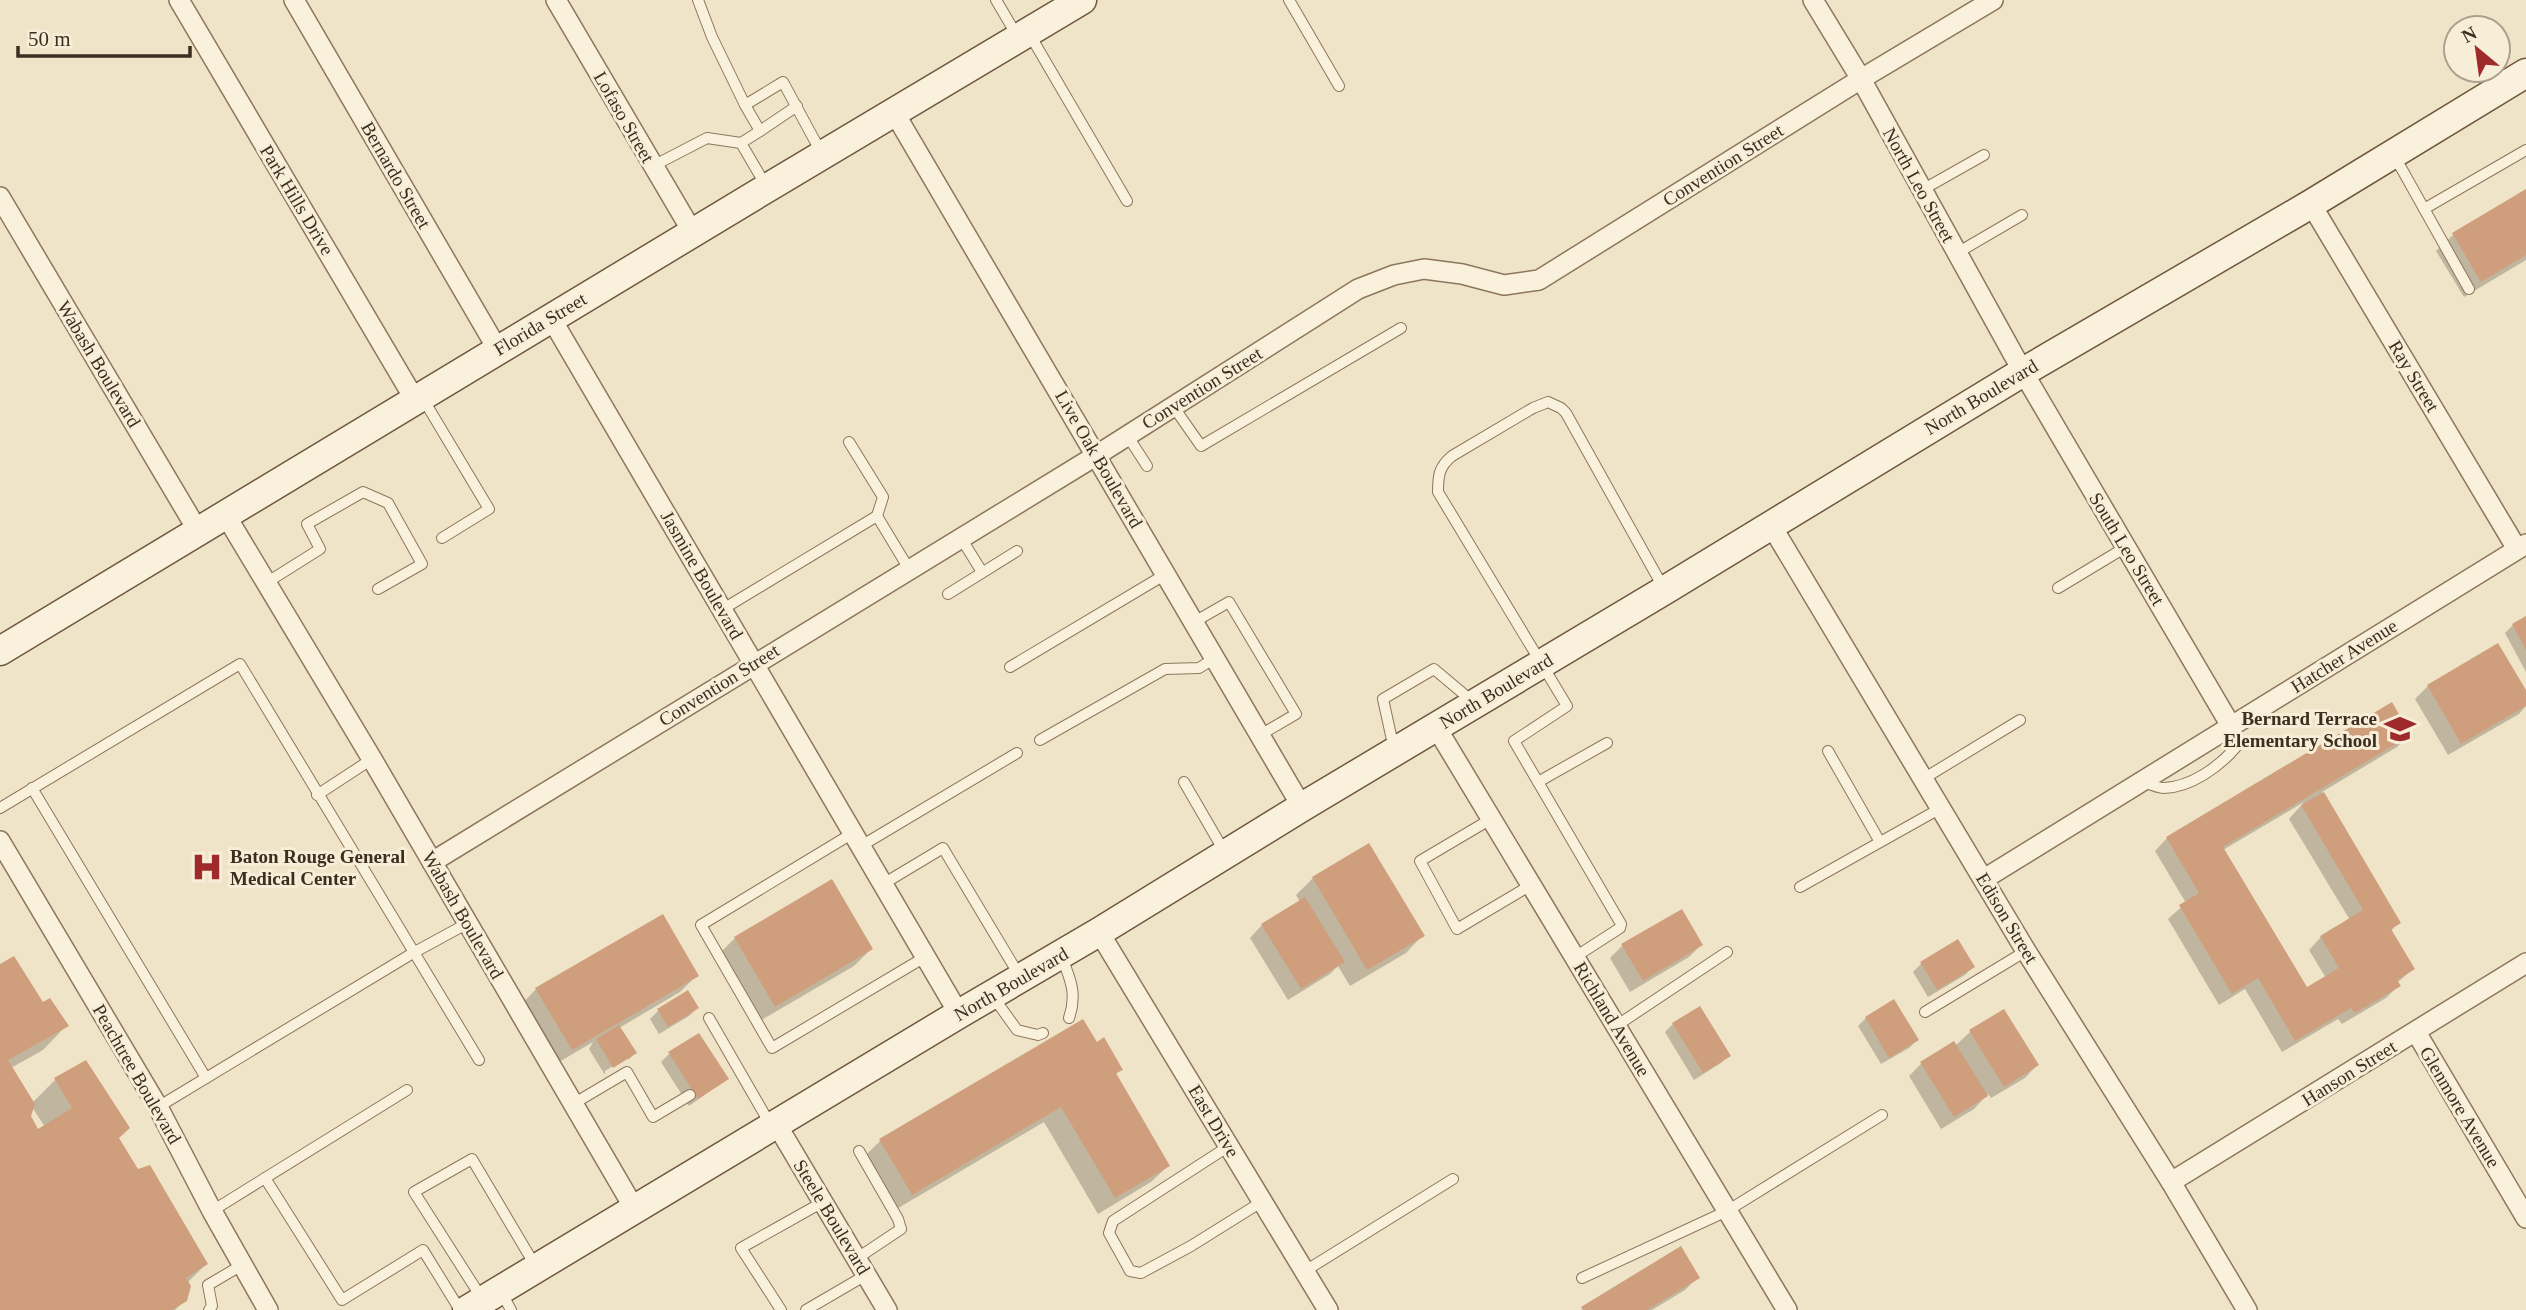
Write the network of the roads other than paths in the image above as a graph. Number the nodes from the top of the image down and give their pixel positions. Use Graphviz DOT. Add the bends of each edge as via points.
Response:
graph roads {
  1 [pos="179,0"];
  2 [pos="294,0"];
  3 [pos="556,0"];
  4 [pos="698,0"];
  5 [pos="996,0"];
  6 [pos="1082,0"];
  7 [pos="1289,0"];
  8 [pos="1814,0"];
  9 [pos="1993,0"];
  10 [pos="1023,35"];
  11 [pos="2526,73"];
  12 [pos="1861,79"];
  13 [pos="1339,86"];
  14 [pos="745,105"];
  15 [pos="797,106"];
  16 [pos="894,112"];
  17 [pos="760,131"];
  18 [pos="740,143"];
  19 [pos="2526,150"];
  20 [pos="2393,154"];
  21 [pos="823,155"];
  22 [pos="1984,155"];
  23 [pos="653,166"];
  24 [pos="767,188"];
  25 [pos="1922,190"];
  26 [pos="0,197"];
  27 [pos="1127,201"];
  28 [pos="2311,204"];
  29 [pos="2424,209"];
  30 [pos="2022,215"];
  31 [pos="693,233"];
  32 [pos="1957,253"];
  33 [pos="2469,289"];
  34 [pos="551,318"];
  35 [pos="1401,328"];
  36 [pos="498,350"];
  37 [pos="2022,372"];
  38 [pos="418,399"];
  39 [pos="1173,406"];
  40 [pos="1127,435"];
  41 [pos="849,442"];
  42 [pos="1097,455"];
  43 [pos="1147,466"];
  44 [pos="225,514"];
  45 [pos="877,516"];
  46 [pos="1771,525"];
  47 [pos="198,531"];
  48 [pos="442,538"];
  49 [pos="961,538"];
  50 [pos="2126,547"];
  51 [pos="2521,547"];
  52 [pos="1017,551"];
  53 [pos="909,569"];
  54 [pos="982,572"];
  55 [pos="1166,574"];
  56 [pos="266,583"];
  57 [pos="2058,588"];
  58 [pos="379,589"];
  59 [pos="1665,590"];
  60 [pos="948,594"];
  61 [pos="723,609"];
  62 [pos="1194,622"];
  63 [pos="0,652"];
  64 [pos="1215,658"];
  65 [pos="755,663"];
  66 [pos="1542,664"];
  67 [pos="1010,667"];
  68 [pos="1475,704"];
  69 [pos="2020,720"];
  70 [pos="2231,726"];
  71 [pos="1436,727"];
  72 [pos="1260,735"];
  73 [pos="1040,740"];
  74 [pos="1607,743"];
  75 [pos="1828,751"];
  76 [pos="1395,752"];
  77 [pos="1017,753"];
  78 [pos="372,759"];
  79 [pos="1923,779"];
  80 [pos="1184,782"];
  81 [pos="1538,782"];
  82 [pos="32,788"];
  83 [pos="317,795"];
  84 [pos="1302,807"];
  85 [pos="0,808"];
  86 [pos="1941,808"];
  87 [pos="1491,818"];
  88 [pos="857,839"];
  89 [pos="0,841"];
  90 [pos="1880,842"];
  91 [pos="1226,854"];
  92 [pos="432,862"];
  93 [pos="1984,879"];
  94 [pos="883,884"];
  95 [pos="1531,884"];
  96 [pos="1800,887"];
  97 [pos="467,923"];
  98 [pos="1099,932"];
  99 [pos="2026,951"];
  100 [pos="1727,952"];
  101 [pos="413,953"];
  102 [pos="1060,955"];
  103 [pos="926,957"];
  104 [pos="1574,957"];
  105 [pos="2526,964"];
  106 [pos="1021,978"];
  107 [pos="991,995"];
  108 [pos="1924,1012"];
  109 [pos="959,1014"];
  110 [pos="709,1018"];
  111 [pos="1069,1018"];
  112 [pos="1616,1026"];
  113 [pos="2416,1032"];
  114 [pos="1043,1033"];
  115 [pos="479,1060"];
  116 [pos="206,1078"];
  117 [pos="407,1090"];
  118 [pos="690,1096"];
  119 [pos="573,1104"];
  120 [pos="158,1107"];
  121 [pos="1882,1115"];
  122 [pos="774,1126"];
  123 [pos="1229,1146"];
  124 [pos="859,1151"];
  125 [pos="265,1178"];
  126 [pos="1453,1179"];
  127 [pos="2171,1182"];
  128 [pos="1262,1201"];
  129 [pos="823,1202"];
  130 [pos="635,1208"];
  131 [pos="1727,1210"];
  132 [pos="212,1211"];
  133 [pos="2526,1218"];
  134 [pos="242,1265"];
  135 [pos="861,1267"];
  136 [pos="536,1268"];
  137 [pos="1305,1272"];
  138 [pos="1582,1278"];
  139 [pos="484,1304"];
  140 [pos="209,1310"];
  141 [pos="268,1310"];
  142 [pos="781,1310"];
  143 [pos="806,1310"];
  144 [pos="887,1310"];
  145 [pos="1328,1310"];
  146 [pos="1787,1310"];
  147 [pos="2247,1310"];
  1 -- 38 [label="street, Park Hills Drive"];
  2 -- 36 [label="street, Bernardo Street"];
  3 -- 23 [label="street, Lofaso Street"];
  4 -- 14 [label="lane"];
  5 -- 10 [label="lane"];
  6 -- 10 [label="street, Florida Street"];
  7 -- 13 [label="lane"];
  8 -- 12 [label="street, North Leo Street"];
  9 -- 12 [label="street, Convention Street"];
  10 -- 16 [label="street, Florida Street"];
  10 -- 27 [label="lane"];
  11 -- 20 [label="street, North Boulevard"];
  12 -- 25 [label="street, North Leo Street"];
  12 -- 39 [label="street, Convention Street" via="1539,280 1504,285 1424,269 1394,275 1358,289"];
  14 -- 15 [label="lane" via="783,82"];
  14 -- 17 [label="lane"];
  15 -- 17 [label="lane"];
  15 -- 21 [label="lane"];
  16 -- 21 [label="street, Florida Street"];
  16 -- 42 [label="street, Live Oak Boulevard"];
  17 -- 18 [label="lane"];
  18 -- 23 [label="lane" via="707,138"];
  18 -- 24 [label="lane"];
  19 -- 29 [label="lane"];
  20 -- 28 [label="street, North Boulevard"];
  20 -- 29 [label="lane"];
  21 -- 24 [label="street, Florida Street"];
  22 -- 25 [label="lane"];
  23 -- 31 [label="street, Lofaso Street"];
  24 -- 31 [label="street, Florida Street"];
  25 -- 32 [label="street, North Leo Street"];
  26 -- 47 [label="street, Wabash Boulevard"];
  28 -- 37 [label="street, North Boulevard"];
  28 -- 51 [label="street, Ray Street"];
  29 -- 33 [label="lane"];
  30 -- 32 [label="lane"];
  31 -- 34 [label="street, Florida Street"];
  32 -- 37 [label="street, North Leo Street"];
  34 -- 36 [label="street, Florida Street"];
  34 -- 61 [label="street, Jasmine Boulevard"];
  35 -- 39 [label="lane" via="1200,446"];
  36 -- 38 [label="street, Florida Street"];
  37 -- 46 [label="street, North Boulevard"];
  37 -- 50 [label="street, South Leo Street"];
  38 -- 44 [label="street, Florida Street"];
  38 -- 48 [label="lane" via="489,509"];
  39 -- 40 [label="street, Convention Street"];
  40 -- 42 [label="street, Convention Street"];
  40 -- 43 [label="lane"];
  41 -- 45 [label="lane" via="883,498"];
  42 -- 49 [label="street, Convention Street"];
  42 -- 55 [label="street, Live Oak Boulevard"];
  44 -- 47 [label="street, Florida Street"];
  44 -- 56 [label="street, Wabash Boulevard"];
  45 -- 53 [label="lane"];
  45 -- 61 [label="lane"];
  46 -- 59 [label="street, North Boulevard"];
  46 -- 79 [label="street, Edison Street"];
  47 -- 63 [label="street, Florida Street"];
  49 -- 53 [label="street, Convention Street"];
  49 -- 54 [label="lane"];
  50 -- 57 [label="lane"];
  50 -- 70 [label="street, South Leo Street"];
  51 -- 70 [label="street, Hatcher Avenue"];
  52 -- 54 [label="lane"];
  53 -- 65 [label="street, Convention Street"];
  54 -- 60 [label="lane"];
  55 -- 62 [label="street, Live Oak Boulevard"];
  55 -- 67 [label="lane"];
  56 -- 58 [label="lane" via="320,549 307,524 363,492 388,503 422,564"];
  56 -- 78 [label="street, Wabash Boulevard"];
  59 -- 66 [label="street, North Boulevard"];
  59 -- 66 [label="lane" via="1560,408 1548,402 1533,408 1452,456 1438,475 1438,492"];
  61 -- 65 [label="street, Jasmine Boulevard"];
  62 -- 64 [label="street, Live Oak Boulevard"];
  62 -- 72 [label="lane" via="1229,602 1296,714"];
  64 -- 72 [label="street, Live Oak Boulevard"];
  64 -- 73 [label="lane" via="1199,668 1165,669"];
  65 -- 88 [label="street, Jasmine Boulevard"];
  65 -- 92 [label="street, Convention Street"];
  66 -- 68 [label="street, North Boulevard"];
  66 -- 81 [label="lane" via="1567,706 1514,741"];
  68 -- 71 [label="street, North Boulevard"];
  68 -- 76 [label="lane" via="1434,669 1393,693 1383,699"];
  69 -- 79 [label="lane"];
  70 -- 93 [label="street, Hatcher Avenue"];
  71 -- 76 [label="street, North Boulevard"];
  71 -- 87 [label="street, Richland Avenue"];
  72 -- 84 [label="street, Live Oak Boulevard"];
  74 -- 81 [label="lane"];
  75 -- 90 [label="lane"];
  76 -- 84 [label="street, North Boulevard"];
  77 -- 88 [label="lane"];
  78 -- 83 [label="lane"];
  78 -- 92 [label="street, Wabash Boulevard"];
  79 -- 86 [label="street, Edison Street"];
  80 -- 91 [label="lane"];
  81 -- 104 [label="lane" via="1621,924"];
  82 -- 83 [label="lane" via="240,664"];
  82 -- 85 [label="lane"];
  82 -- 116 [label="lane"];
  83 -- 101 [label="lane"];
  84 -- 91 [label="street, North Boulevard"];
  86 -- 90 [label="lane"];
  86 -- 93 [label="street, Edison Street"];
  87 -- 95 [label="street, Richland Avenue"];
  87 -- 95 [label="lane" via="1420,861 1457,929"];
  88 -- 94 [label="street, Jasmine Boulevard"];
  88 -- 103 [label="lane" via="701,925 707,937 772,1048"];
  89 -- 120 [label="street, Peachtree Boulevard"];
  90 -- 96 [label="lane"];
  91 -- 98 [label="street, North Boulevard"];
  92 -- 97 [label="street, Wabash Boulevard"];
  93 -- 99 [label="street, Edison Street"];
  94 -- 103 [label="street, Jasmine Boulevard"];
  94 -- 106 [label="lane" via="943,848"];
  95 -- 104 [label="street, Richland Avenue"];
  97 -- 101 [label="lane"];
  97 -- 119 [label="street, Wabash Boulevard"];
  98 -- 102 [label="street, North Boulevard"];
  98 -- 123 [label="street, East Drive"];
  99 -- 108 [label="lane"];
  99 -- 127 [label="street, Edison Street"];
  100 -- 112 [label="lane"];
  101 -- 115 [label="lane"];
  101 -- 116 [label="lane"];
  102 -- 106 [label="street, North Boulevard"];
  102 -- 111 [label="lane" via="1073,988"];
  103 -- 109 [label="street, Jasmine Boulevard"];
  104 -- 112 [label="street, Richland Avenue"];
  105 -- 113 [label="street, Hanson Street"];
  106 -- 107 [label="street, North Boulevard"];
  107 -- 109 [label="street, North Boulevard"];
  107 -- 114 [label="lane" via="1017,1030"];
  109 -- 122 [label="street, North Boulevard"];
  110 -- 122 [label="lane"];
  112 -- 131 [label="street, Richland Avenue"];
  113 -- 127 [label="street, Hanson Street"];
  113 -- 133 [label="street, Glenmore Avenue"];
  116 -- 120 [label="lane"];
  117 -- 125 [label="lane"];
  118 -- 119 [label="lane" via="653,1117 626,1072"];
  119 -- 130 [label="street, Wabash Boulevard"];
  120 -- 132 [label="street, Peachtree Boulevard"];
  121 -- 131 [label="lane"];
  122 -- 129 [label="street, Steele Boulevard"];
  122 -- 130 [label="street, North Boulevard"];
  123 -- 128 [label="street, East Drive"];
  123 -- 128 [label="lane" via="1113,1220 1109,1233 1130,1271 1141,1273"];
  124 -- 135 [label="lane" via="901,1229"];
  125 -- 132 [label="lane"];
  125 -- 139 [label="lane" via="342,1300 423,1250"];
  126 -- 137 [label="lane"];
  127 -- 147 [label="street, Edison Street"];
  128 -- 137 [label="street, East Drive"];
  129 -- 135 [label="street, Steele Boulevard"];
  129 -- 142 [label="lane" via="741,1248"];
  130 -- 136 [label="street, North Boulevard"];
  131 -- 138 [label="lane"];
  131 -- 146 [label="street, Richland Avenue"];
  132 -- 134 [label="street, Peachtree Boulevard"];
  134 -- 140 [label="lane" via="208,1284"];
  134 -- 141 [label="street, Peachtree Boulevard"];
  135 -- 143 [label="lane"];
  135 -- 144 [label="street, Steele Boulevard"];
  136 -- 139 [label="street, North Boulevard"];
  136 -- 139 [label="lane" via="471,1159 414,1192"];
  137 -- 145 [label="street, East Drive"];
}
